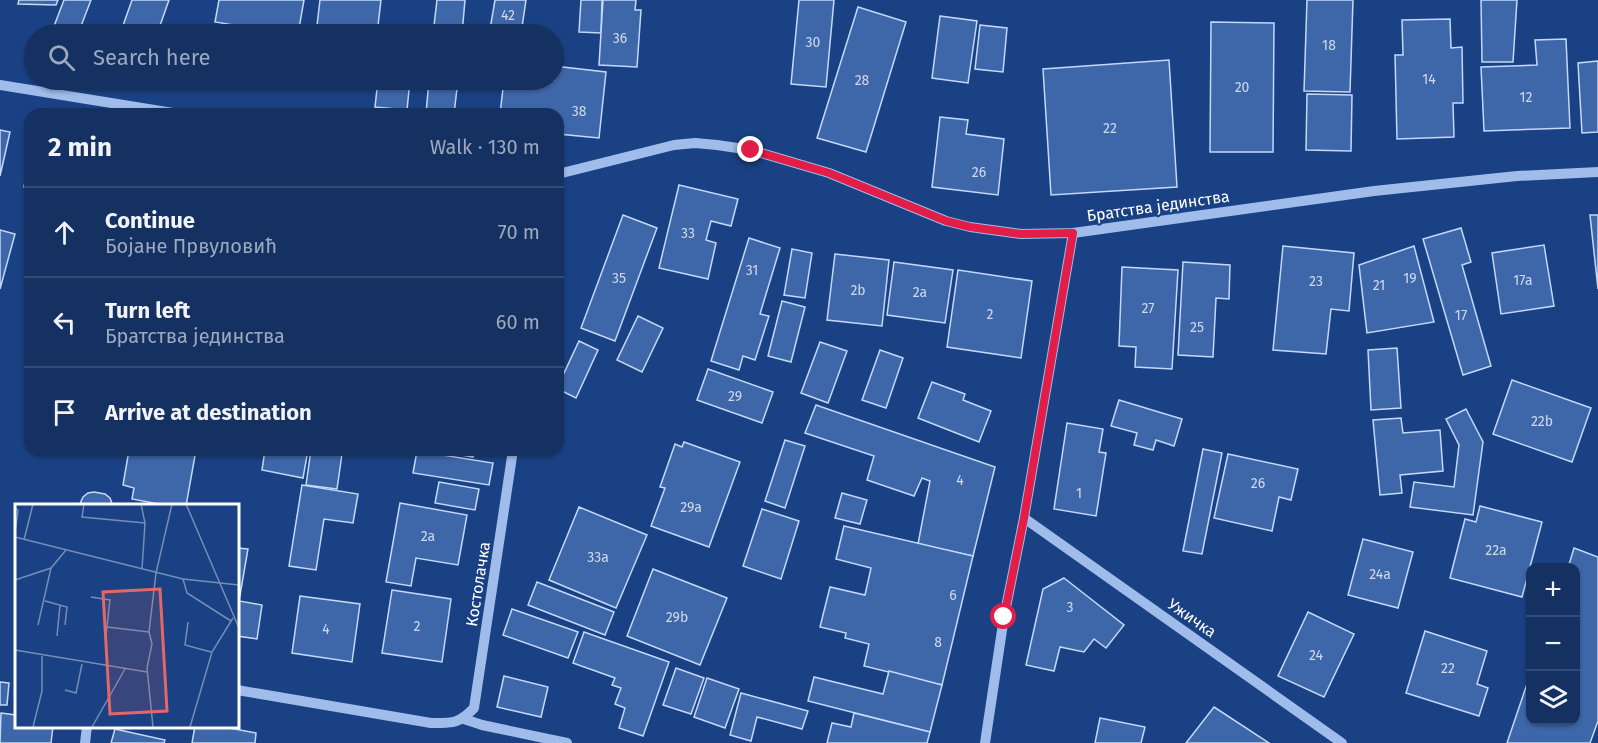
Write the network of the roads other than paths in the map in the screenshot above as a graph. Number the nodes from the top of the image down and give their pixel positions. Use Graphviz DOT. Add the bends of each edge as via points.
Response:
graph roads {
  1 [pos="0,85"];
  2 [pos="24,89"];
  3 [pos="31,90"];
  4 [pos="142,108"];
  5 [pos="564,172"];
  6 [pos="1598,172"];
  7 [pos="1073,233"];
  8 [pos="512,456"];
  9 [pos="1024,518"];
  10 [pos="238,690"];
  11 [pos="464,719"];
  12 [pos="87,728"];
  13 [pos="85,743"];
  14 [pos="567,743"];
  15 [pos="984,743"];
  16 [pos="1342,743"];
  1 -- 2 [label="street"];
  3 -- 4 [label="street"];
  5 -- 7 [label="street, Братства јединства" via="674,145 717,145 751,150 829,173 962,225 1021,234"];
  6 -- 7 [label="street, Братства јединства" via="1374,190"];
  7 -- 9 [label="street"];
  8 -- 11 [label="street, Костолачка" via="474,708"];
  9 -- 15 [label="street"];
  9 -- 16 [label="street, Ужичка"];
  10 -- 11 [label="street" via="431,723"];
  11 -- 14 [label="street"];
  12 -- 13 [label="street"];
}
